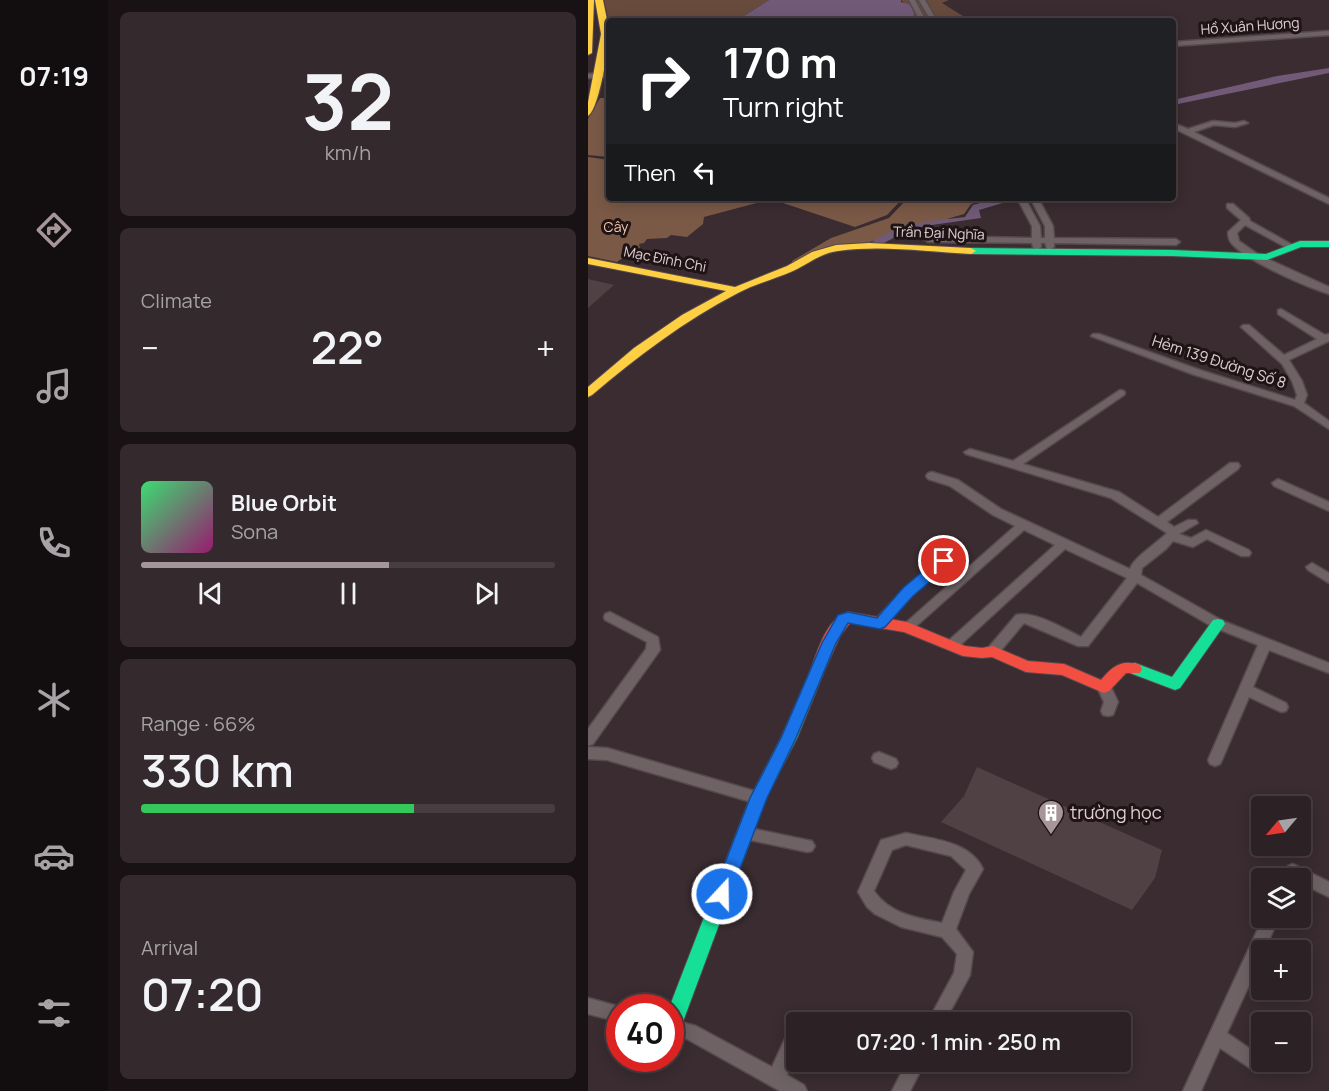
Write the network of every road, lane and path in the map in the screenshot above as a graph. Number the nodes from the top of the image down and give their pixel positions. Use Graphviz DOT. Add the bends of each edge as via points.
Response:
graph roads {
  1 [pos="590,0"];
  2 [pos="599,0"];
  3 [pos="912,0"];
  4 [pos="921,0"];
  5 [pos="921,18"];
  6 [pos="932,18"];
  7 [pos="1329,34"];
  8 [pos="1176,46"];
  9 [pos="588,53"];
  10 [pos="598,78"];
  11 [pos="591,97"];
  12 [pos="588,113"];
  13 [pos="1244,123"];
  14 [pos="1176,126"];
  15 [pos="1188,132"];
  16 [pos="1023,201"];
  17 [pos="1036,201"];
  18 [pos="1329,201"];
  19 [pos="1230,206"];
  20 [pos="1046,220"];
  21 [pos="1034,221"];
  22 [pos="1245,222"];
  23 [pos="928,239"];
  24 [pos="1176,242"];
  25 [pos="1329,244"];
  26 [pos="1044,246"];
  27 [pos="1292,247"];
  28 [pos="1254,256"];
  29 [pos="588,261"];
  30 [pos="736,290"];
  31 [pos="1329,291"];
  32 [pos="1281,312"];
  33 [pos="1246,327"];
  34 [pos="1096,336"];
  35 [pos="1327,338"];
  36 [pos="1284,359"];
  37 [pos="588,393"];
  38 [pos="1120,393"];
  39 [pos="1298,404"];
  40 [pos="1329,426"];
  41 [pos="970,452"];
  42 [pos="1016,464"];
  43 [pos="1234,466"];
  44 [pos="932,476"];
  45 [pos="1278,483"];
  46 [pos="1329,507"];
  47 [pos="1158,523"];
  48 [pos="1192,523"];
  49 [pos="1023,525"];
  50 [pos="1172,534"];
  51 [pos="1064,543"];
  52 [pos="1245,553"];
  53 [pos="944,561"];
  54 [pos="1312,567"];
  55 [pos="1135,577"];
  56 [pos="1329,579"];
  57 [pos="610,617"];
  58 [pos="880,623"];
  59 [pos="1218,624"];
  60 [pos="907,627"];
  61 [pos="1266,642"];
  62 [pos="952,645"];
  63 [pos="993,651"];
  64 [pos="1329,668"];
  65 [pos="1104,687"];
  66 [pos="1246,689"];
  67 [pos="1281,707"];
  68 [pos="1108,711"];
  69 [pos="588,740"];
  70 [pos="588,753"];
  71 [pos="1215,760"];
  72 [pos="758,798"];
  73 [pos="745,833"];
  74 [pos="807,846"];
  75 [pos="1311,883"];
  76 [pos="1329,891"];
  77 [pos="1266,928"];
  78 [pos="947,931"];
  79 [pos="684,994"];
  80 [pos="588,1006"];
  81 [pos="606,1010"];
  82 [pos="941,1012"];
  83 [pos="684,1030"];
  84 [pos="1217,1036"];
  85 [pos="786,1056"];
  86 [pos="1251,1060"];
  87 [pos="911,1072"];
  88 [pos="776,1079"];
  89 [pos="798,1091"];
  90 [pos="902,1091"];
  91 [pos="1192,1091"];
  1 -- 9 [label="street"];
  2 -- 10 [label="street" via="605,34"];
  3 -- 5 [label="street"];
  4 -- 6 [label="street"];
  7 -- 8 [label="street, Hồ Xuân Hương"];
  10 -- 11 [label="street"];
  11 -- 12 [label="street"];
  13 -- 15 [label="street" via="1214,123"];
  14 -- 15 [label="street"];
  15 -- 18 [label="street"];
  16 -- 21 [label="street"];
  17 -- 20 [label="street"];
  19 -- 22 [label="street"];
  20 -- 21 [label="street"];
  20 -- 26 [label="street" via="1049,226"];
  21 -- 26 [label="street"];
  22 -- 27 [label="street"];
  22 -- 28 [label="street" via="1233,230 1233,238"];
  23 -- 26 [label="street"];
  24 -- 26 [label="street"];
  25 -- 27 [label="street, Trần Đại Nghĩa"];
  26 -- 28 [label="street, Trần Đại Nghĩa"];
  26 -- 30 [label="street, Trần Đại Nghĩa" via="836,248"];
  27 -- 28 [label="street, Trần Đại Nghĩa" via="1267,257"];
  28 -- 31 [label="street"];
  29 -- 30 [label="street, Mạc Đĩnh Chi"];
  30 -- 37 [label="street, Trần Đại Nghĩa" via="686,317 638,350"];
  32 -- 35 [label="street"];
  33 -- 36 [label="street"];
  34 -- 39 [label="street, Hẻm 139 Đường Số 8"];
  35 -- 36 [label="street"];
  36 -- 39 [label="street" via="1302,395"];
  38 -- 42 [label="street"];
  39 -- 40 [label="street, Hẻm 139 Đường Số 8"];
  41 -- 42 [label="street"];
  42 -- 47 [label="street" via="1115,495"];
  43 -- 47 [label="street"];
  44 -- 49 [label="street" via="954,483"];
  45 -- 46 [label="street"];
  47 -- 50 [label="street"];
  48 -- 50 [label="street"];
  49 -- 51 [label="street"];
  49 -- 60 [label="street"];
  50 -- 52 [label="street" via="1193,543 1206,534"];
  50 -- 55 [label="street" via="1136,566"];
  51 -- 55 [label="street"];
  51 -- 62 [label="street"];
  53 -- 58 [label="street"];
  54 -- 56 [label="street"];
  55 -- 59 [label="street"];
  55 -- 63 [label="street" via="1083,643 1021,618"];
  57 -- 69 [label="street" via="653,640 653,651"];
  58 -- 60 [label="street"];
  58 -- 72 [label="street" via="843,619"];
  59 -- 61 [label="street"];
  59 -- 65 [label="street" via="1175,684 1126,666"];
  60 -- 62 [label="street"];
  61 -- 64 [label="street"];
  61 -- 66 [label="street"];
  62 -- 63 [label="street" via="963,651"];
  63 -- 65 [label="street" via="1026,666 1064,670"];
  65 -- 68 [label="street" via="1111,702"];
  66 -- 67 [label="street"];
  66 -- 71 [label="street"];
  70 -- 72 [label="street" via="607,754"];
  72 -- 73 [label="street"];
  73 -- 74 [label="street"];
  73 -- 79 [label="street"];
  75 -- 76 [label="street"];
  77 -- 84 [label="street"];
  78 -- 78 [label="street" via="975,869 955,851 906,839 886,845 866,892 870,899 889,915"];
  78 -- 82 [label="street" via="965,952 962,975"];
  80 -- 81 [label="street"];
  83 -- 88 [label="street"];
  84 -- 86 [label="street"];
  84 -- 91 [label="street"];
  85 -- 88 [label="street"];
  87 -- 90 [label="street"];
  88 -- 89 [label="street"];
}
